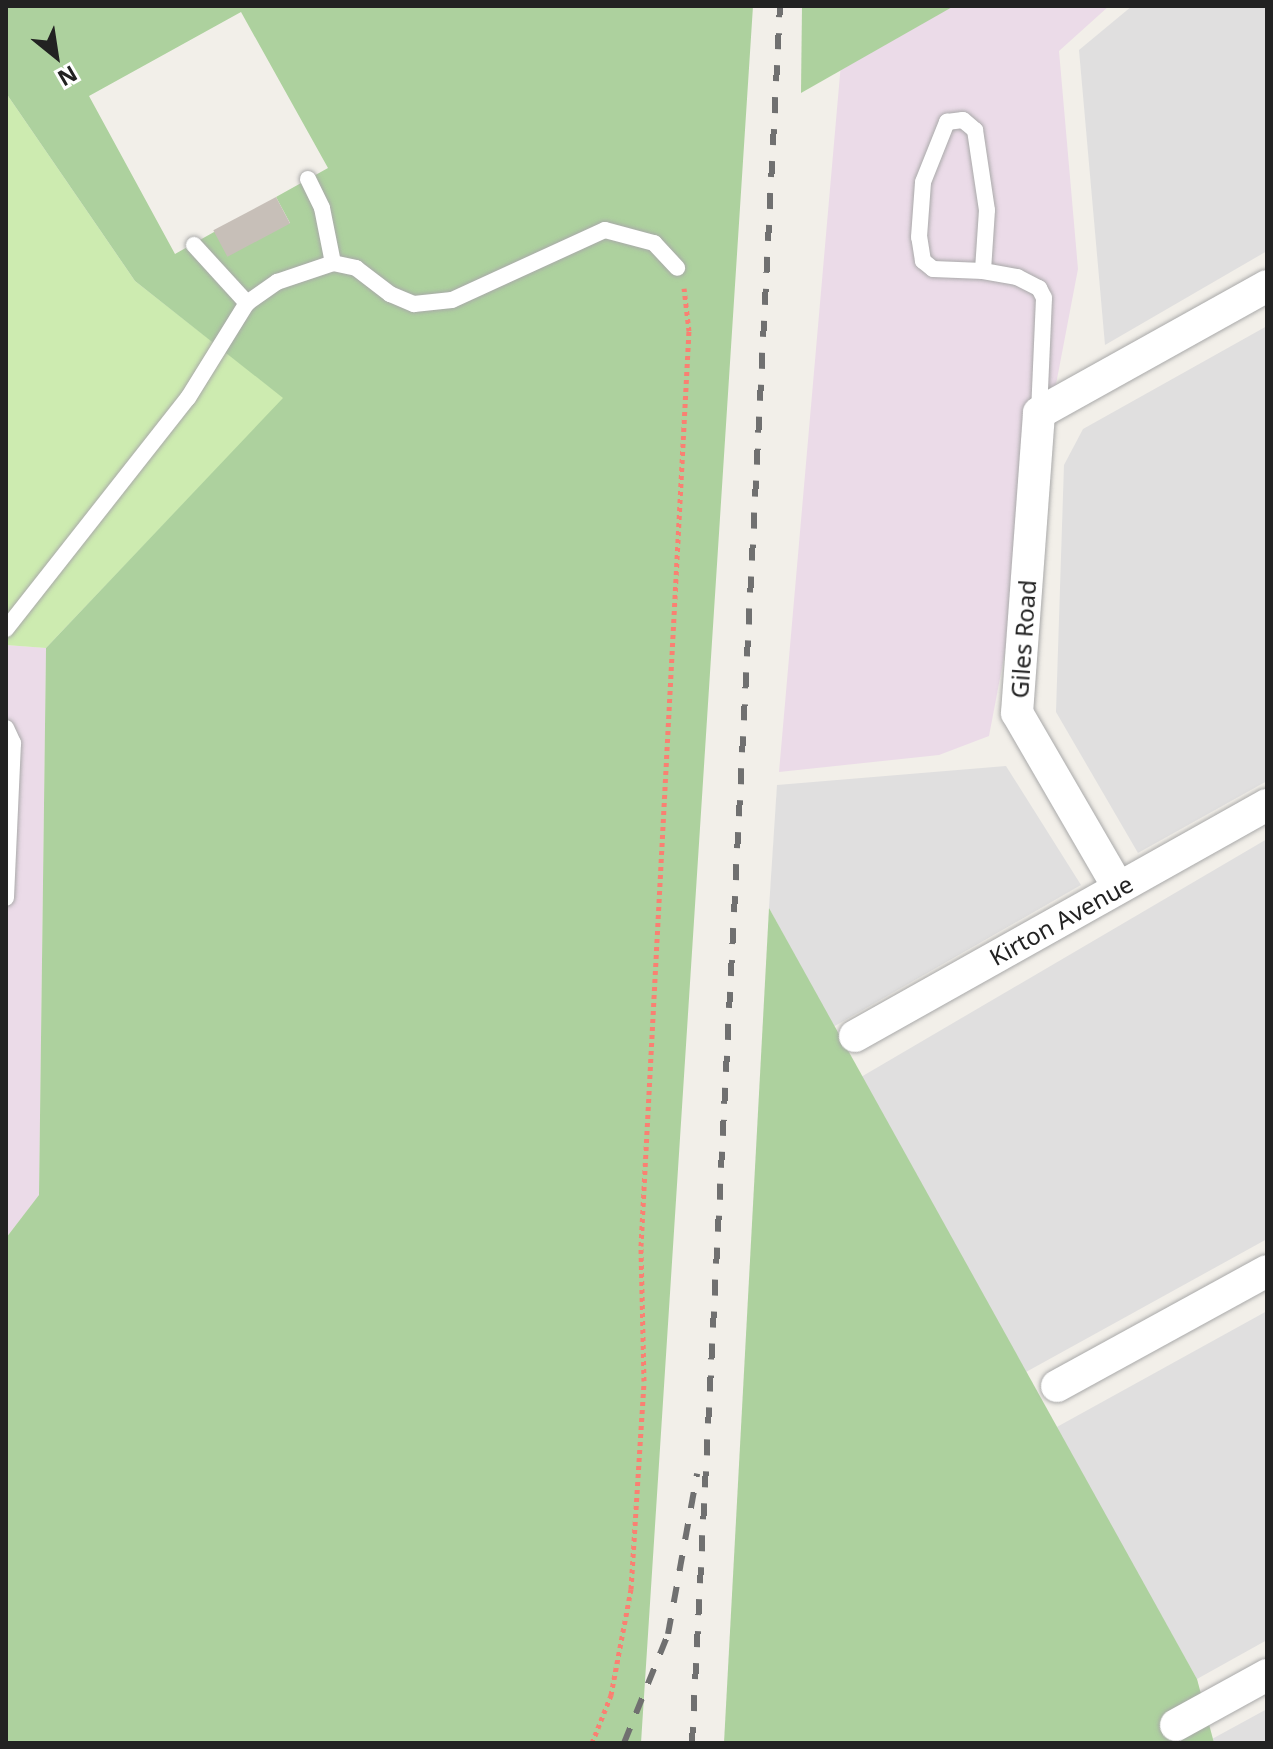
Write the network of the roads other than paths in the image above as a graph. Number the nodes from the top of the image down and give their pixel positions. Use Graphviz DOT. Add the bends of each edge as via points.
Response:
graph roads {
  1 [pos="308,179"];
  2 [pos="194,245"];
  3 [pos="333,263"];
  4 [pos="677,268"];
  5 [pos="983,271"];
  6 [pos="1267,286"];
  7 [pos="247,303"];
  8 [pos="1039,413"];
  9 [pos="6,629"];
  10 [pos="6,728"];
  11 [pos="1267,805"];
  12 [pos="1118,887"];
  13 [pos="6,898"];
  14 [pos="855,1036"];
  15 [pos="1267,1271"];
  16 [pos="1057,1386"];
  17 [pos="1267,1675"];
  18 [pos="1176,1725"];
  1 -- 3 [label="lane" via="322,208"];
  2 -- 7 [label="lane"];
  3 -- 4 [label="lane" via="356,268 390,294 414,304 452,300 605,230 654,243"];
  3 -- 7 [label="lane" via="277,282"];
  5 -- 5 [label="lane" via="987,210 975,130 963,120 947,122 923,182 923,261 933,269"];
  5 -- 8 [label="lane" via="1017,277 1039,288 1044,298"];
  6 -- 8 [label="street"];
  7 -- 9 [label="lane" via="188,398"];
  8 -- 12 [label="street, Giles Road" via="1017,713"];
  10 -- 13 [label="lane" via="13,743"];
  11 -- 12 [label="street, Kirton Avenue"];
  12 -- 14 [label="street, Kirton Avenue"];
  15 -- 16 [label="street"];
  17 -- 18 [label="street"];
}
